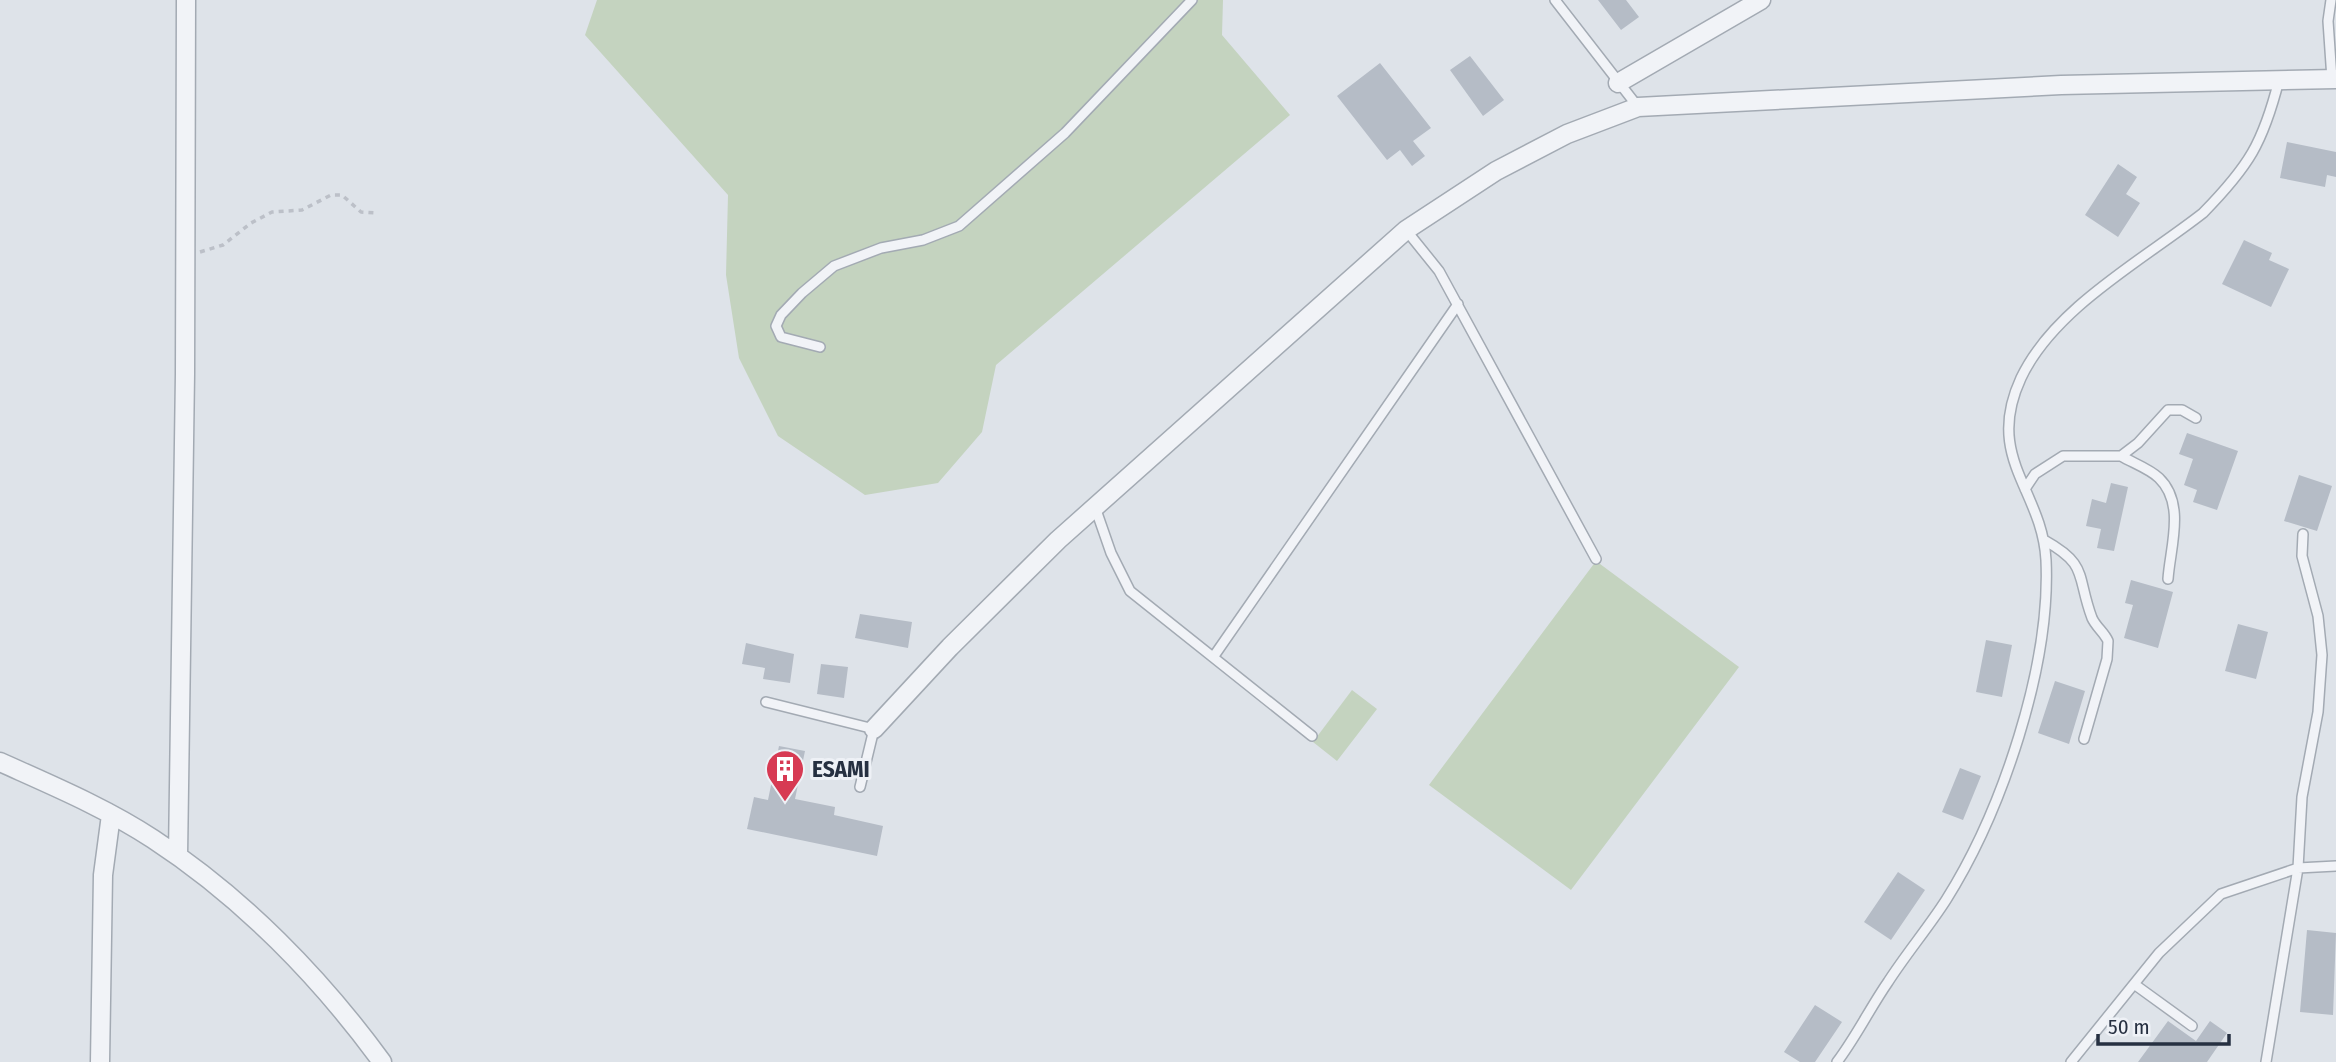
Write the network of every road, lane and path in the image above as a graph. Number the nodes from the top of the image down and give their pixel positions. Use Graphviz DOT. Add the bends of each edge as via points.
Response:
graph roads {
  1 [pos="186,0"];
  2 [pos="1192,0"];
  3 [pos="1555,0"];
  4 [pos="1761,0"];
  5 [pos="2331,0"];
  6 [pos="2334,79"];
  7 [pos="2279,80"];
  8 [pos="1618,83"];
  9 [pos="1638,107"];
  10 [pos="376,213"];
  11 [pos="1405,230"];
  12 [pos="184,256"];
  13 [pos="1458,304"];
  14 [pos="820,347"];
  15 [pos="2196,418"];
  16 [pos="2121,456"];
  17 [pos="2025,489"];
  18 [pos="1095,506"];
  19 [pos="2303,534"];
  20 [pos="2044,540"];
  21 [pos="1596,559"];
  22 [pos="2168,579"];
  23 [pos="1213,656"];
  24 [pos="766,702"];
  25 [pos="874,729"];
  26 [pos="1312,736"];
  27 [pos="2084,739"];
  28 [pos="0,762"];
  29 [pos="860,787"];
  30 [pos="111,815"];
  31 [pos="178,856"];
  32 [pos="2336,866"];
  33 [pos="2298,868"];
  34 [pos="2134,984"];
  35 [pos="2192,1026"];
  36 [pos="100,1062"];
  37 [pos="382,1062"];
  38 [pos="1837,1062"];
  39 [pos="2071,1062"];
  40 [pos="2266,1062"];
  1 -- 12 [label="street"];
  2 -- 14 [label="lane" via="1065,133 959,226 855,257 818,276 776,326 781,337"];
  3 -- 8 [label="lane"];
  4 -- 8 [label="street"];
  5 -- 6 [label="lane" via="2328,21"];
  6 -- 7 [label="street"];
  7 -- 9 [label="street" via="2061,85"];
  7 -- 17 [label="lane" via="2264,134 2224,191 2203,213 2056,328 2033,358 2012,402 2007,434"];
  8 -- 9 [label="lane"];
  9 -- 11 [label="street" via="1567,134 1496,171"];
  10 -- 12 [label="path" via="361,212 342,195 331,195 302,210 272,212 223,245"];
  11 -- 13 [label="lane" via="1439,271"];
  11 -- 18 [label="street"];
  12 -- 31 [label="street"];
  13 -- 21 [label="lane"];
  13 -- 23 [label="lane"];
  15 -- 16 [label="lane" via="2182,410 2168,410"];
  16 -- 17 [label="lane" via="2063,456 2035,474"];
  16 -- 22 [label="lane" via="2158,476 2170,494 2174,528"];
  17 -- 20 [label="lane"];
  18 -- 23 [label="lane" via="1130,591"];
  18 -- 25 [label="street" via="992,603"];
  19 -- 33 [label="lane" via="2302,556 2318,616 2322,655 2318,712 2302,797"];
  20 -- 27 [label="lane" via="2075,563 2093,621 2108,641"];
  20 -- 38 [label="lane" via="2044,609 2031,692 1987,820 1947,899"];
  23 -- 26 [label="lane"];
  24 -- 25 [label="lane"];
  25 -- 29 [label="lane"];
  28 -- 30 [label="street"];
  30 -- 31 [label="street"];
  30 -- 36 [label="street" via="103,875"];
  31 -- 37 [label="street" via="264,928 316,980"];
  32 -- 33 [label="lane"];
  33 -- 34 [label="lane" via="2221,894 2159,953"];
  33 -- 40 [label="lane"];
  34 -- 35 [label="lane"];
  34 -- 39 [label="lane"];
}
